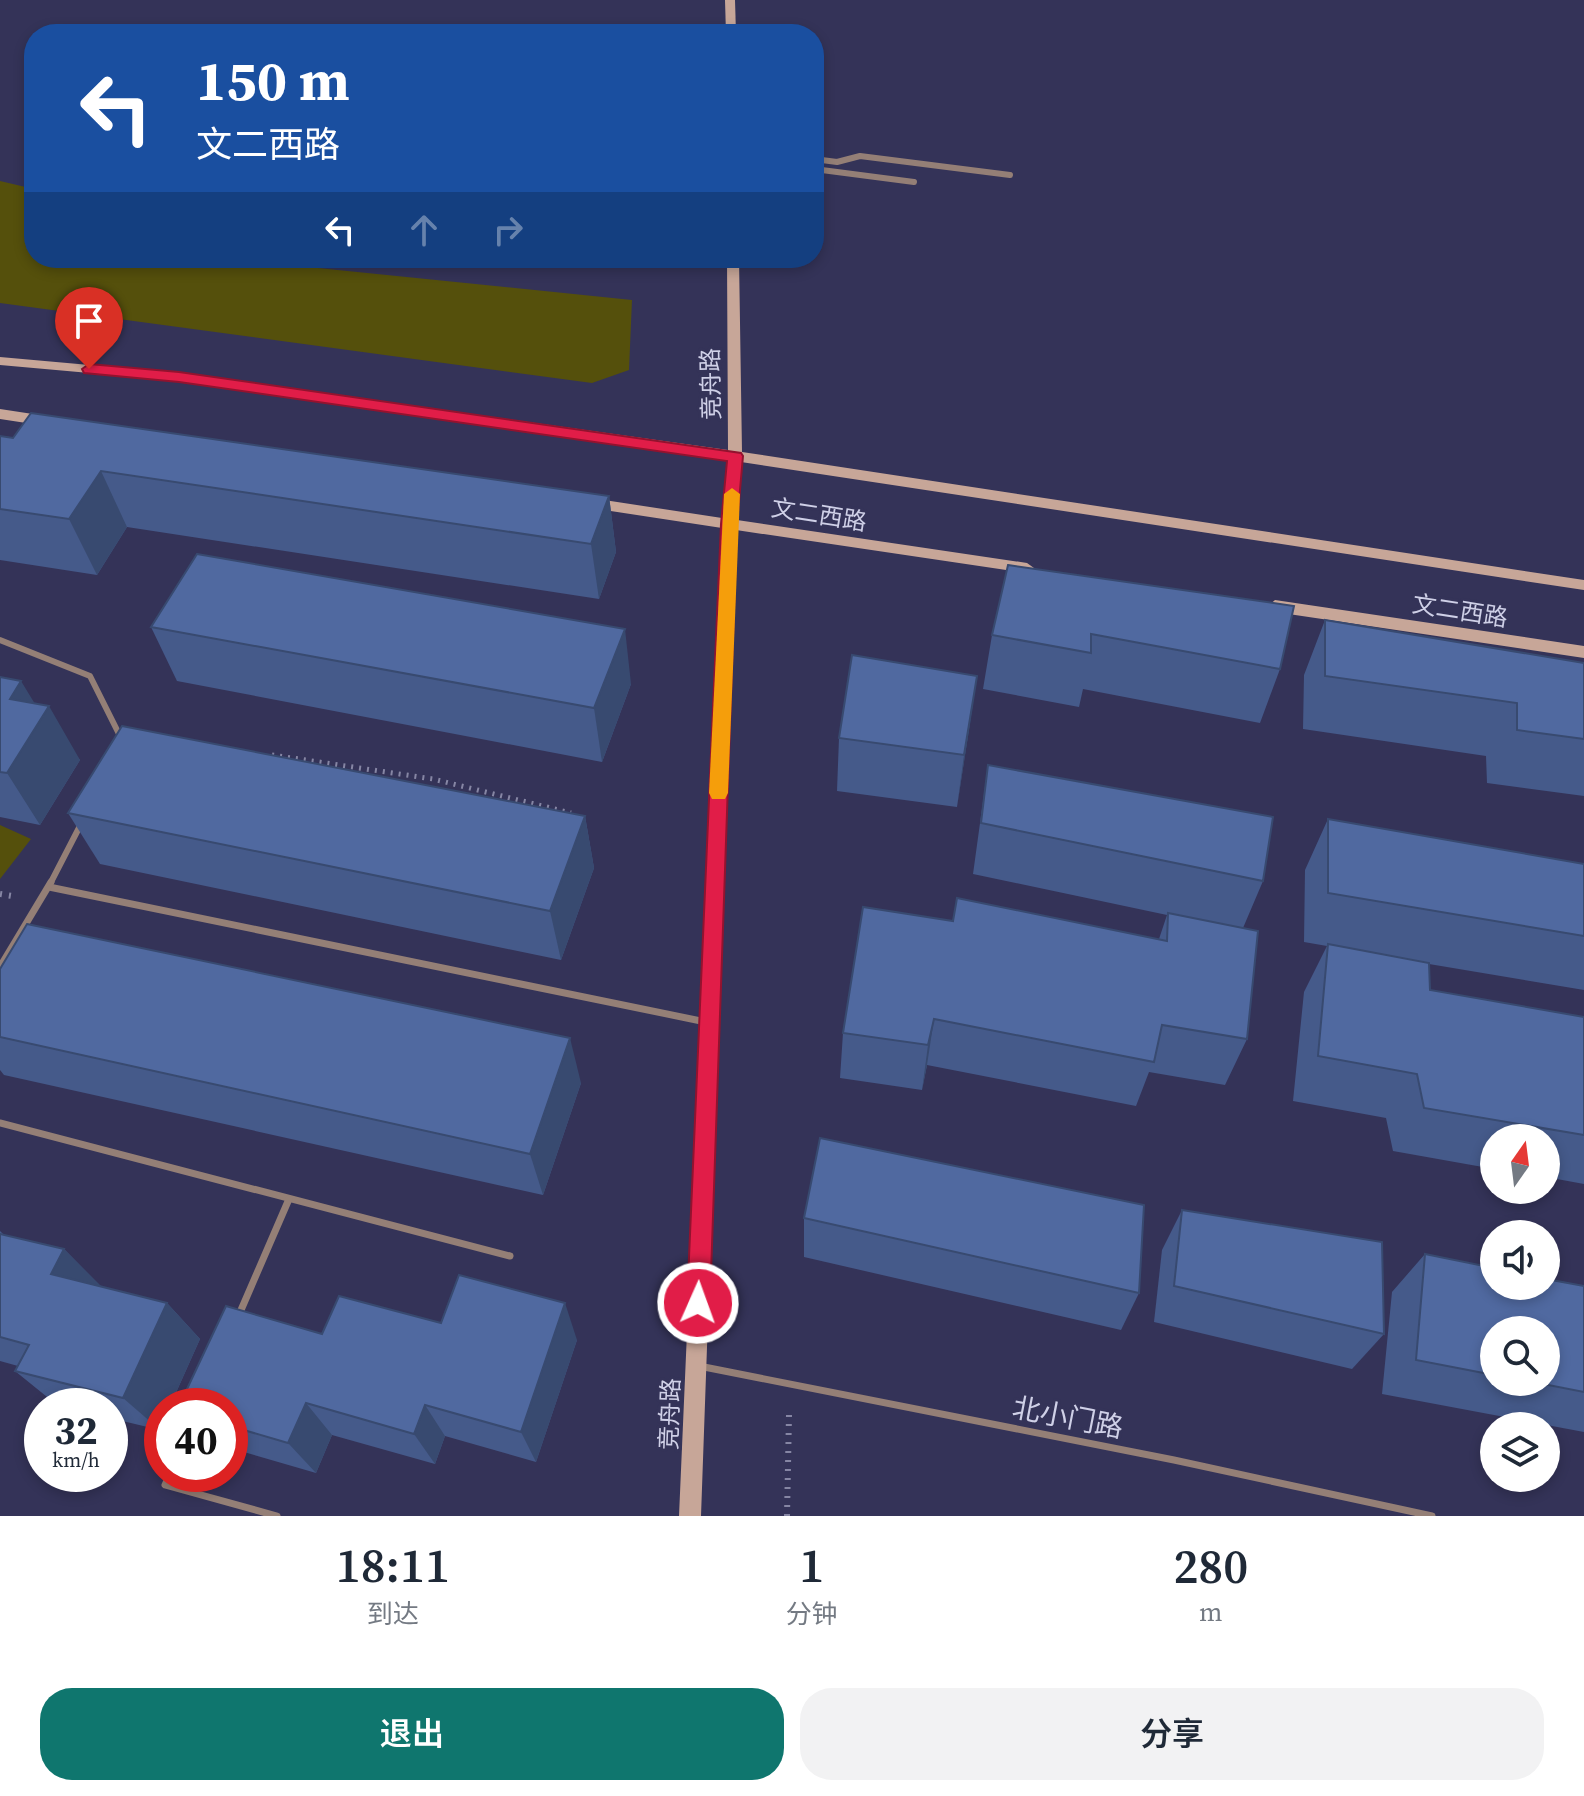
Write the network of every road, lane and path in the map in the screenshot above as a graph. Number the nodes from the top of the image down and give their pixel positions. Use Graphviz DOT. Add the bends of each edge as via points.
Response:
graph roads {
  1 [pos="730,0"];
  2 [pos="731,24"];
  3 [pos="824,160"];
  4 [pos="824,170"];
  5 [pos="1010,175"];
  6 [pos="914,182"];
  7 [pos="733,268"];
  8 [pos="0,361"];
  9 [pos="0,414"];
  10 [pos="62,424"];
  11 [pos="735,456"];
  12 [pos="574,500"];
  13 [pos="729,524"];
  14 [pos="1043,571"];
  15 [pos="1584,585"];
  16 [pos="1263,604"];
  17 [pos="0,640"];
  18 [pos="1584,652"];
  19 [pos="123,742"];
  20 [pos="267,755"];
  21 [pos="571,813"];
  22 [pos="83,821"];
  23 [pos="49,887"];
  24 [pos="0,967"];
  25 [pos="709,1023"];
  26 [pos="0,1123"];
  27 [pos="289,1199"];
  28 [pos="510,1256"];
  29 [pos="235,1323"];
  30 [pos="696,1365"];
  31 [pos="816,1391"];
  32 [pos="190,1492"];
  33 [pos="277,1516"];
  34 [pos="690,1516"];
  35 [pos="787,1516"];
  36 [pos="1432,1516"];
  1 -- 2 [label="main road"];
  3 -- 5 [label="street" via="860,156"];
  4 -- 6 [label="street"];
  7 -- 11 [label="main road, 竞舟路"];
  8 -- 11 [label="main road, 文二西路" via="179,377"];
  9 -- 10 [label="main road"];
  11 -- 13 [label="main road, 竞舟路"];
  11 -- 15 [label="main road, 文二西路"];
  12 -- 13 [label="main road, 文二西路"];
  13 -- 14 [label="main road, 文二西路"];
  13 -- 25 [label="main road, 竞舟路"];
  16 -- 18 [label="main road, 文二西路"];
  17 -- 19 [label="lane" via="90,676"];
  20 -- 21 [label="path" via="433,779"];
  22 -- 23 [label="lane"];
  23 -- 24 [label="lane"];
  23 -- 25 [label="lane"];
  25 -- 30 [label="main road, 竞舟路"];
  26 -- 27 [label="lane"];
  27 -- 28 [label="lane"];
  27 -- 29 [label="lane"];
  30 -- 31 [label="lane, 北小门路"];
  30 -- 34 [label="main road, 竞舟路"];
  31 -- 35 [label="path" via="789,1415"];
  31 -- 36 [label="lane, 北小门路"];
  32 -- 33 [label="lane"];
}
